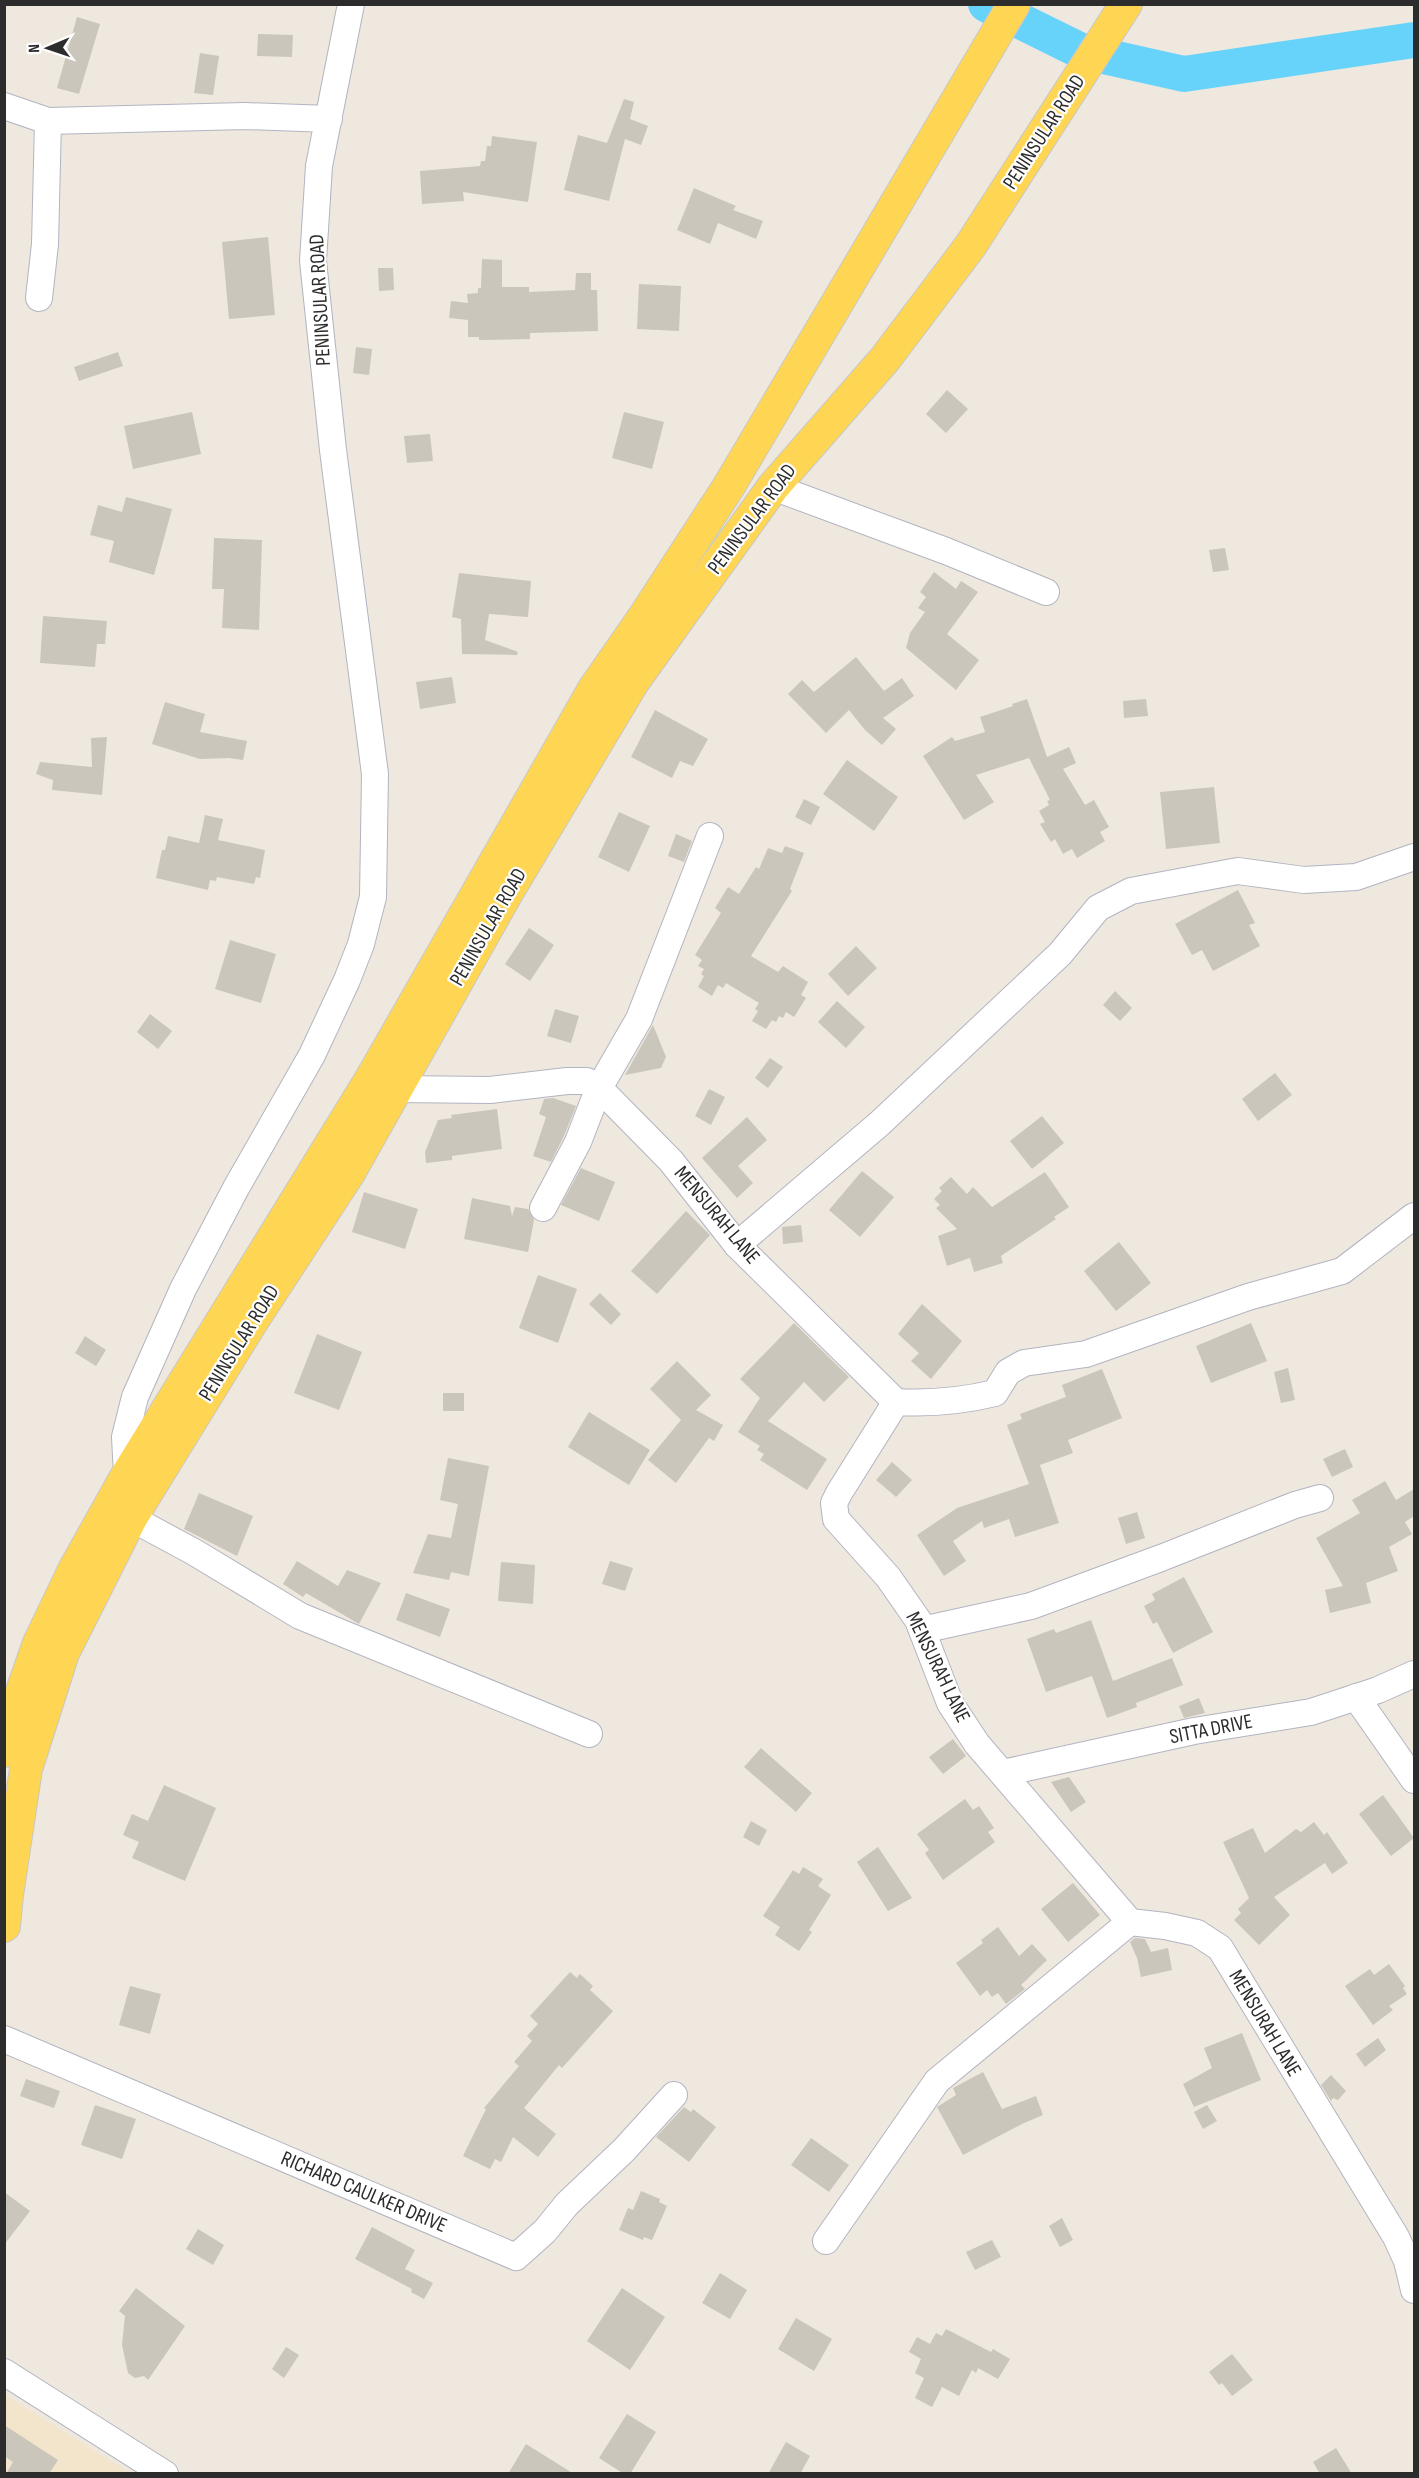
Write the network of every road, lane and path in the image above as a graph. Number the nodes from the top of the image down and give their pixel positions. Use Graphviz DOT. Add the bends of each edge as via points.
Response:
graph roads {
  1 [pos="351,4"];
  2 [pos="1014,4"];
  3 [pos="1126,4"];
  4 [pos="4,106"];
  5 [pos="329,119"];
  6 [pos="48,121"];
  7 [pos="39,298"];
  8 [pos="773,487"];
  9 [pos="1046,592"];
  10 [pos="710,836"];
  11 [pos="1414,857"];
  12 [pos="395,1089"];
  13 [pos="598,1090"];
  14 [pos="543,1208"];
  15 [pos="1414,1216"];
  16 [pos="737,1245"];
  17 [pos="896,1402"];
  18 [pos="127,1475"];
  19 [pos="1320,1498"];
  20 [pos="131,1518"];
  21 [pos="922,1630"];
  22 [pos="1414,1674"];
  23 [pos="1356,1697"];
  24 [pos="589,1734"];
  25 [pos="4,1751"];
  26 [pos="1003,1773"];
  27 [pos="1414,1779"];
  28 [pos="1130,1922"];
  29 [pos="4,1926"];
  30 [pos="4,2040"];
  31 [pos="674,2095"];
  32 [pos="826,2241"];
  33 [pos="1411,2258"];
  34 [pos="1414,2290"];
  35 [pos="4,2372"];
  36 [pos="165,2474"];
  1 -- 5 [label="street, PENINSULAR ROAD"];
  2 -- 18 [label="main road, PENINSULAR ROAD" via="729,486 594,690 371,1079"];
  3 -- 8 [label="main road, PENINSULAR ROAD" via="970,244 885,359"];
  4 -- 6 [label="street"];
  5 -- 6 [label="street" via="245,116"];
  5 -- 18 [label="street, PENINSULAR ROAD" via="319,166 314,261 334,461 375,774 373,897 361,944 312,1055 183,1289 135,1397 125,1437"];
  6 -- 7 [label="street" via="45,244"];
  8 -- 9 [label="street" via="946,550"];
  8 -- 12 [label="main road, PENINSULAR ROAD" via="633,682"];
  10 -- 13 [label="street" via="639,1019"];
  11 -- 16 [label="street" via="1356,877 1304,880 1238,871 1131,891 1098,908 1060,954 887,1116"];
  12 -- 13 [label="street, MENSURAH LANE" via="490,1090 567,1081 587,1082"];
  12 -- 20 [label="main road, PENINSULAR ROAD" via="349,1173"];
  13 -- 14 [label="street" via="578,1142"];
  13 -- 16 [label="street, MENSURAH LANE" via="671,1161"];
  15 -- 17 [label="street" via="1342,1271 1248,1298 1086,1354 1024,1363 1008,1372 995,1393 962,1401"];
  16 -- 17 [label="street, MENSURAH LANE"];
  17 -- 21 [label="street, MENSURAH LANE" via="834,1503 836,1519 888,1577"];
  18 -- 25 [label="main road, PENINSULAR ROAD" via="74,1570 39,1644"];
  19 -- 21 [label="street" via="1031,1606"];
  20 -- 24 [label="street" via="300,1616"];
  20 -- 29 [label="main road, PENINSULAR ROAD" via="63,1653 26,1769"];
  21 -- 26 [label="street, MENSURAH LANE" via="950,1704"];
  22 -- 23 [label="street, SITTA DRIVE"];
  23 -- 26 [label="street, SITTA DRIVE" via="1311,1712 1194,1731"];
  23 -- 27 [label="street"];
  26 -- 28 [label="street, MENSURAH LANE"];
  28 -- 32 [label="street" via="937,2081"];
  28 -- 33 [label="street, MENSURAH LANE" via="1197,1933 1220,1948"];
  30 -- 31 [label="street, RICHARD CAULKER DRIVE" via="516,2257"];
  33 -- 34 [label="street, MENSURAH LANE"];
  35 -- 36 [label="street"];
}
